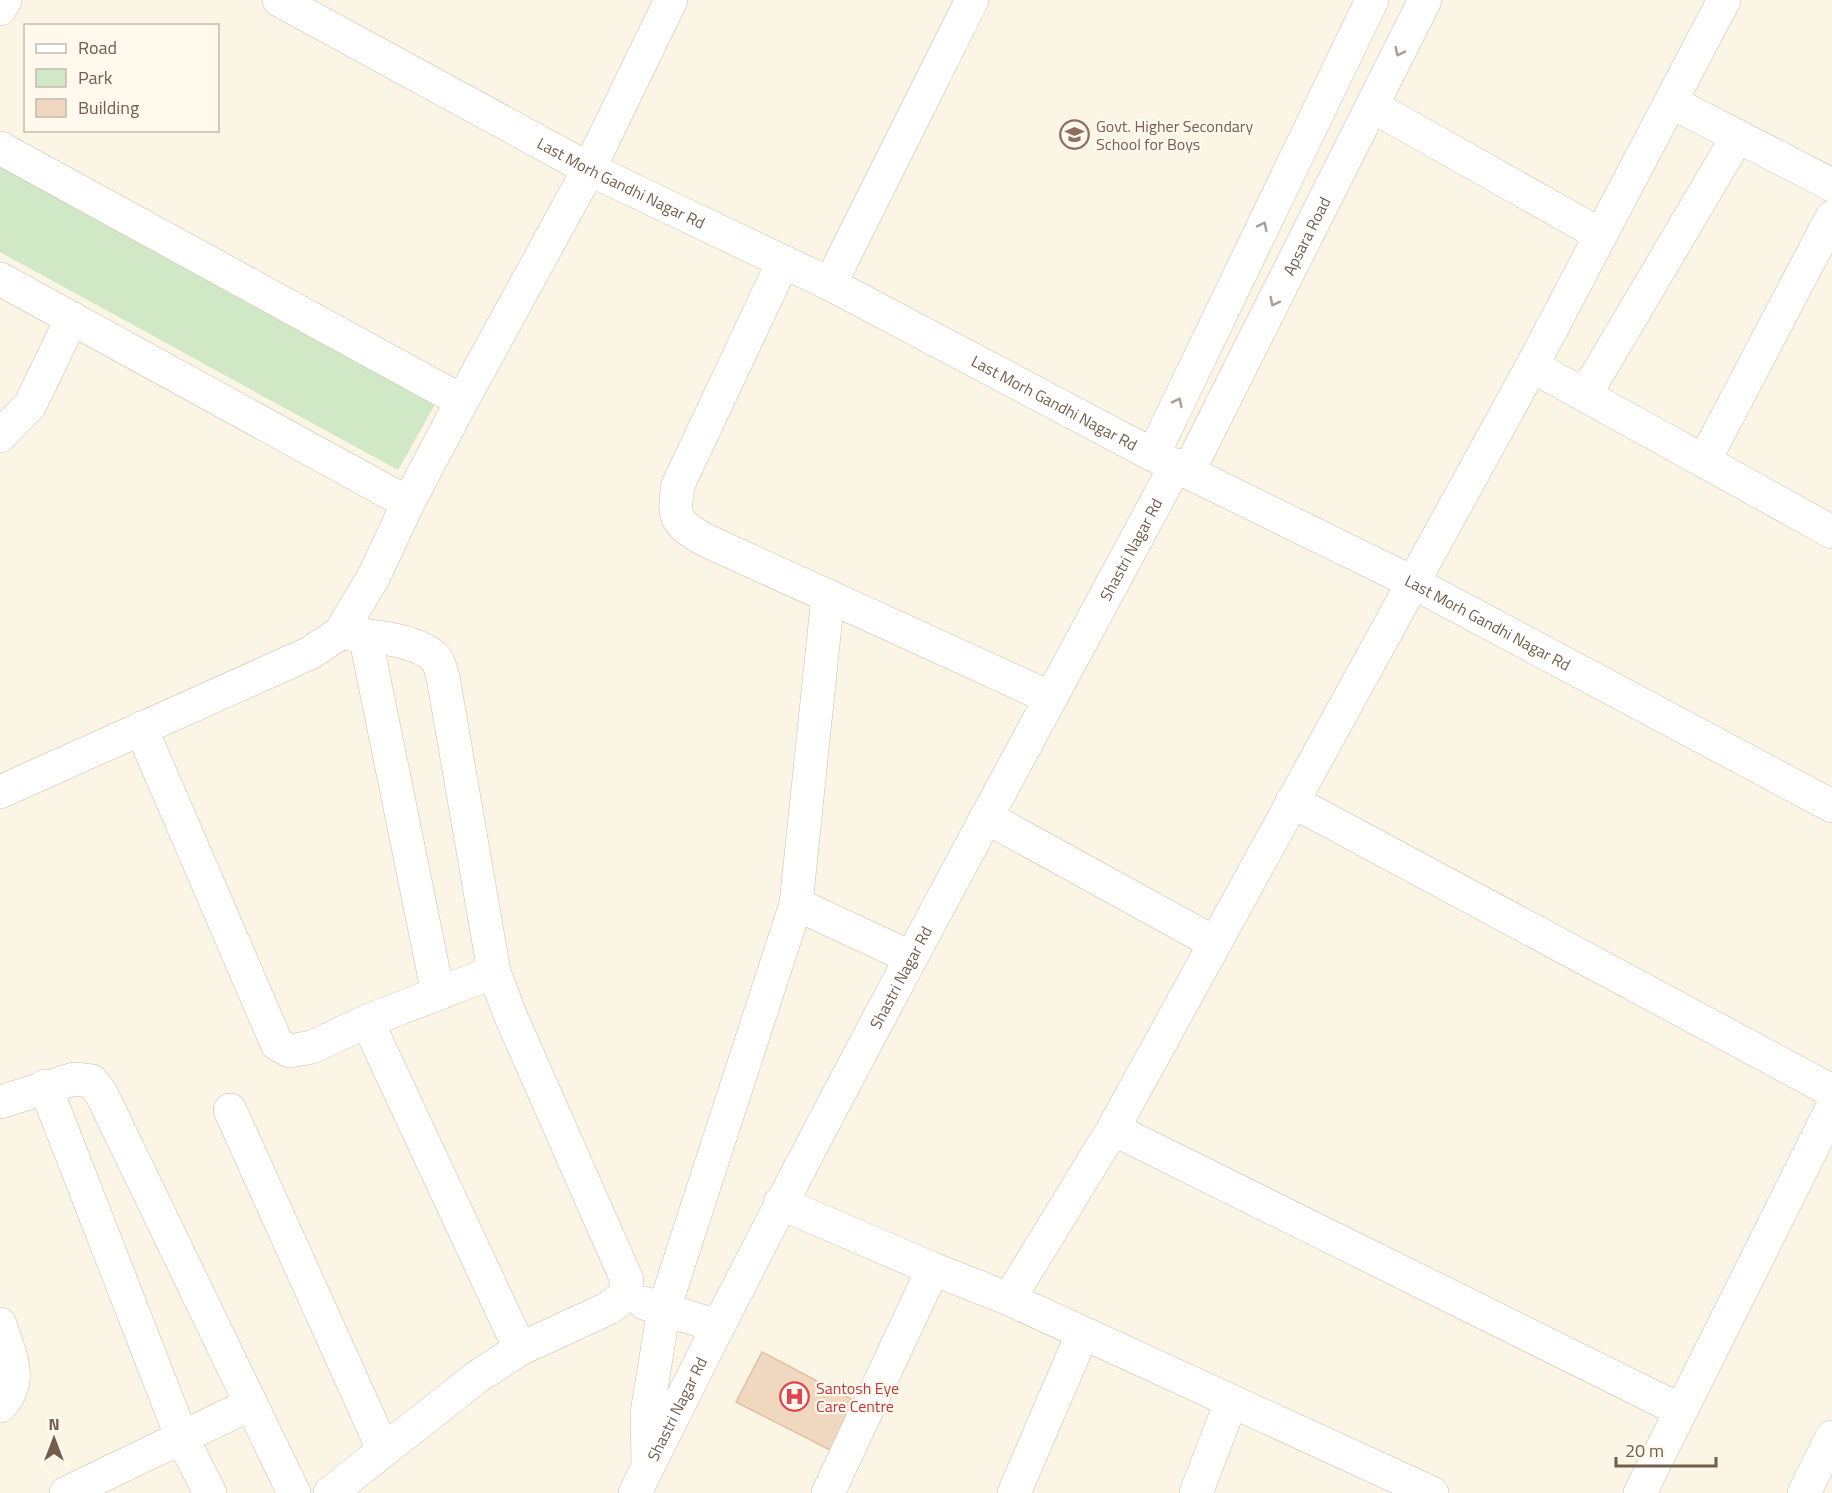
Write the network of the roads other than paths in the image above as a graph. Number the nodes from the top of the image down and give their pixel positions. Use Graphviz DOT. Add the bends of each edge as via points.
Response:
graph roads {
  1 [pos="5,0"];
  2 [pos="279,0"];
  3 [pos="670,0"];
  4 [pos="972,0"];
  5 [pos="1372,0"];
  6 [pos="1425,0"];
  7 [pos="1724,0"];
  8 [pos="0,9"];
  9 [pos="1671,102"];
  10 [pos="1372,106"];
  11 [pos="1738,136"];
  12 [pos="0,148"];
  13 [pos="589,169"];
  14 [pos="1832,185"];
  15 [pos="1832,217"];
  16 [pos="1600,235"];
  17 [pos="783,262"];
  18 [pos="0,279"];
  19 [pos="830,284"];
  20 [pos="72,318"];
  21 [pos="1532,366"];
  22 [pos="1585,395"];
  23 [pos="462,401"];
  24 [pos="0,436"];
  25 [pos="1704,461"];
  26 [pos="1173,464"];
  27 [pos="408,503"];
  28 [pos="1832,532"];
  29 [pos="1412,582"];
  30 [pos="828,596"];
  31 [pos="352,634"];
  32 [pos="1051,698"];
  33 [pos="141,728"];
  34 [pos="0,792"];
  35 [pos="1292,801"];
  36 [pos="1832,806"];
  37 [pos="986,817"];
  38 [pos="796,904"];
  39 [pos="1215,943"];
  40 [pos="910,957"];
  41 [pos="494,972"];
  42 [pos="438,994"];
  43 [pos="367,1021"];
  44 [pos="45,1086"];
  45 [pos="1832,1090"];
  46 [pos="0,1102"];
  47 [pos="1832,1108"];
  48 [pos="230,1110"];
  49 [pos="1113,1129"];
  50 [pos="780,1203"];
  51 [pos="933,1269"];
  52 [pos="624,1296"];
  53 [pos="1009,1299"];
  54 [pos="664,1310"];
  55 [pos="0,1324"];
  56 [pos="717,1326"];
  57 [pos="1082,1335"];
  58 [pos="520,1348"];
  59 [pos="1231,1402"];
  60 [pos="249,1405"];
  61 [pos="0,1406"];
  62 [pos="1680,1410"];
  63 [pos="1832,1437"];
  64 [pos="182,1438"];
  65 [pos="383,1449"];
  66 [pos="641,1479"];
  67 [pos="66,1493"];
  68 [pos="210,1493"];
  69 [pos="294,1493"];
  70 [pos="330,1493"];
  71 [pos="828,1493"];
  72 [pos="1014,1493"];
  73 [pos="1196,1493"];
  74 [pos="1432,1493"];
  75 [pos="1640,1493"];
  76 [pos="1804,1493"];
  1 -- 8 [label="street"];
  2 -- 13 [label="street, Last Morh Gandhi Nagar Rd"];
  3 -- 13 [label="street"];
  4 -- 19 [label="street"];
  26 -- 5 [label="street, one-way"];
  6 -- 10 [label="street, Apsara Road, one-way"];
  7 -- 9 [label="street"];
  9 -- 11 [label="street"];
  9 -- 16 [label="street"];
  10 -- 16 [label="street"];
  10 -- 26 [label="street, Apsara Road, one-way"];
  11 -- 14 [label="street"];
  11 -- 22 [label="street"];
  12 -- 23 [label="street"];
  13 -- 17 [label="street, Last Morh Gandhi Nagar Rd"];
  13 -- 23 [label="street"];
  15 -- 25 [label="street"];
  16 -- 21 [label="street"];
  17 -- 19 [label="street, Last Morh Gandhi Nagar Rd"];
  17 -- 30 [label="street" via="678,486 675,507 681,525 703,539"];
  18 -- 20 [label="street"];
  19 -- 26 [label="street, Last Morh Gandhi Nagar Rd"];
  20 -- 24 [label="street" via="30,405"];
  20 -- 27 [label="street"];
  21 -- 22 [label="street"];
  21 -- 29 [label="street"];
  22 -- 25 [label="street"];
  23 -- 27 [label="street"];
  25 -- 28 [label="street"];
  26 -- 29 [label="street, Last Morh Gandhi Nagar Rd"];
  26 -- 32 [label="street, Shastri Nagar Rd"];
  27 -- 31 [label="street"];
  29 -- 35 [label="street"];
  29 -- 36 [label="street, Last Morh Gandhi Nagar Rd"];
  30 -- 32 [label="street"];
  30 -- 38 [label="street"];
  31 -- 33 [label="street"];
  31 -- 41 [label="street" via="421,648 437,660"];
  31 -- 42 [label="street"];
  32 -- 37 [label="street, Shastri Nagar Rd"];
  33 -- 34 [label="street"];
  33 -- 43 [label="street" via="277,1044 290,1051 312,1047"];
  35 -- 39 [label="street"];
  35 -- 45 [label="street"];
  37 -- 39 [label="street"];
  37 -- 40 [label="street, Shastri Nagar Rd"];
  38 -- 40 [label="street"];
  38 -- 54 [label="street"];
  39 -- 49 [label="street"];
  40 -- 50 [label="street, Shastri Nagar Rd"];
  41 -- 42 [label="street"];
  41 -- 52 [label="street" via="621,1264 627,1281"];
  42 -- 43 [label="street"];
  43 -- 58 [label="street"];
  44 -- 46 [label="street"];
  44 -- 60 [label="street" via="74,1079 92,1081 100,1093"];
  44 -- 64 [label="street"];
  47 -- 62 [label="street"];
  48 -- 65 [label="street"];
  49 -- 53 [label="street"];
  49 -- 62 [label="street"];
  50 -- 51 [label="street"];
  50 -- 56 [label="street, Shastri Nagar Rd"];
  51 -- 53 [label="street"];
  51 -- 71 [label="street"];
  52 -- 54 [label="street"];
  52 -- 58 [label="street" via="609,1308"];
  53 -- 57 [label="street"];
  54 -- 56 [label="street"];
  54 -- 66 [label="street"];
  55 -- 61 [label="street" via="15,1377 11,1395"];
  56 -- 66 [label="street, Shastri Nagar Rd"];
  57 -- 59 [label="street"];
  57 -- 72 [label="street"];
  58 -- 65 [label="street"];
  59 -- 73 [label="street"];
  59 -- 74 [label="street"];
  60 -- 64 [label="street"];
  60 -- 69 [label="street"];
  62 -- 75 [label="street"];
  63 -- 76 [label="street"];
  64 -- 67 [label="street"];
  64 -- 68 [label="street"];
  65 -- 70 [label="street"];
}
